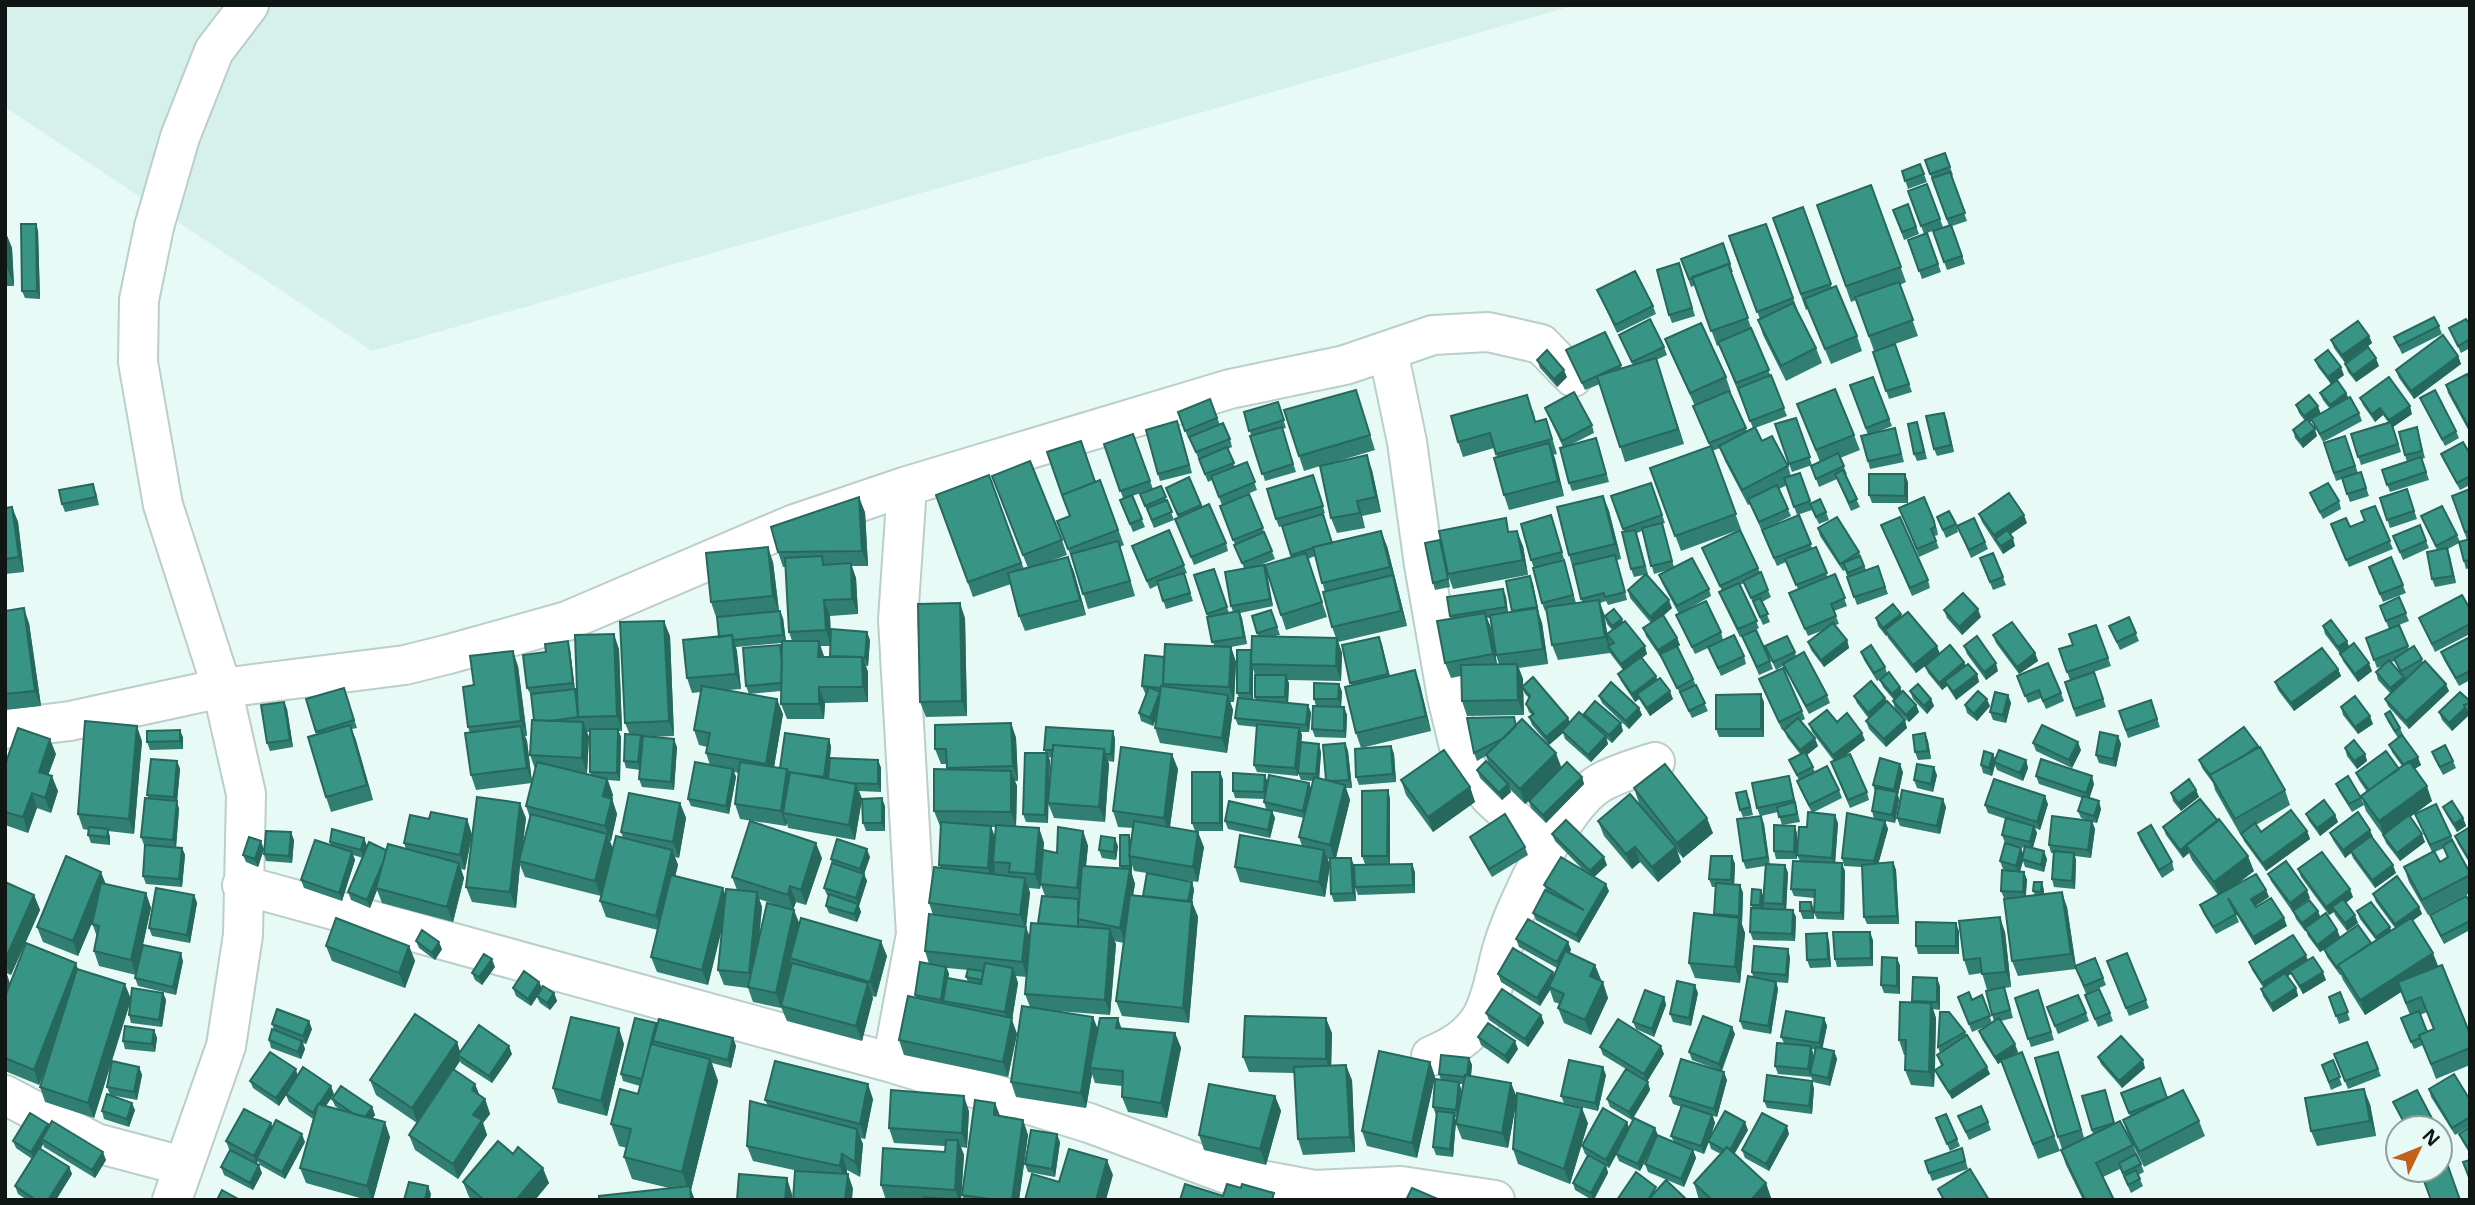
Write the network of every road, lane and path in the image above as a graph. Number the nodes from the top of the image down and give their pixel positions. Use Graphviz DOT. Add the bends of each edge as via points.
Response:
graph roads {
  1 [pos="249,5"];
  2 [pos="1388,351"];
  3 [pos="1573,377"];
  4 [pos="907,486"];
  5 [pos="222,688"];
  6 [pos="5,729"];
  7 [pos="1656,762"];
  8 [pos="1547,849"];
  9 [pos="242,885"];
  10 [pos="1431,1056"];
  11 [pos="892,1063"];
  12 [pos="5,1095"];
  13 [pos="178,1183"];
  14 [pos="1495,1200"];
  1 -- 5 [label="street" via="214,51 180,136 139,300 138,362 163,505"];
  2 -- 3 [label="street" via="1433,335 1488,332 1541,344"];
  2 -- 4 [label="street" via="1345,365 1230,389"];
  2 -- 8 [label="street" via="1447,698 1464,763 1490,797"];
  4 -- 5 [label="street" via="793,525 567,621 405,665"];
  4 -- 11 [label="street" via="898,620 916,934"];
  5 -- 6 [label="street" via="70,721"];
  5 -- 9 [label="street" via="246,794"];
  7 -- 8 [label="street" via="1599,783 1582,798"];
  8 -- 10 [label="street" via="1503,944 1482,1016 1453,1047"];
  9 -- 11 [label="street"];
  9 -- 13 [label="street" via="243,935 226,1046"];
  11 -- 14 [label="street" via="1089,1123 1224,1173 1314,1190 1401,1186"];
  12 -- 13 [label="street"];
}
